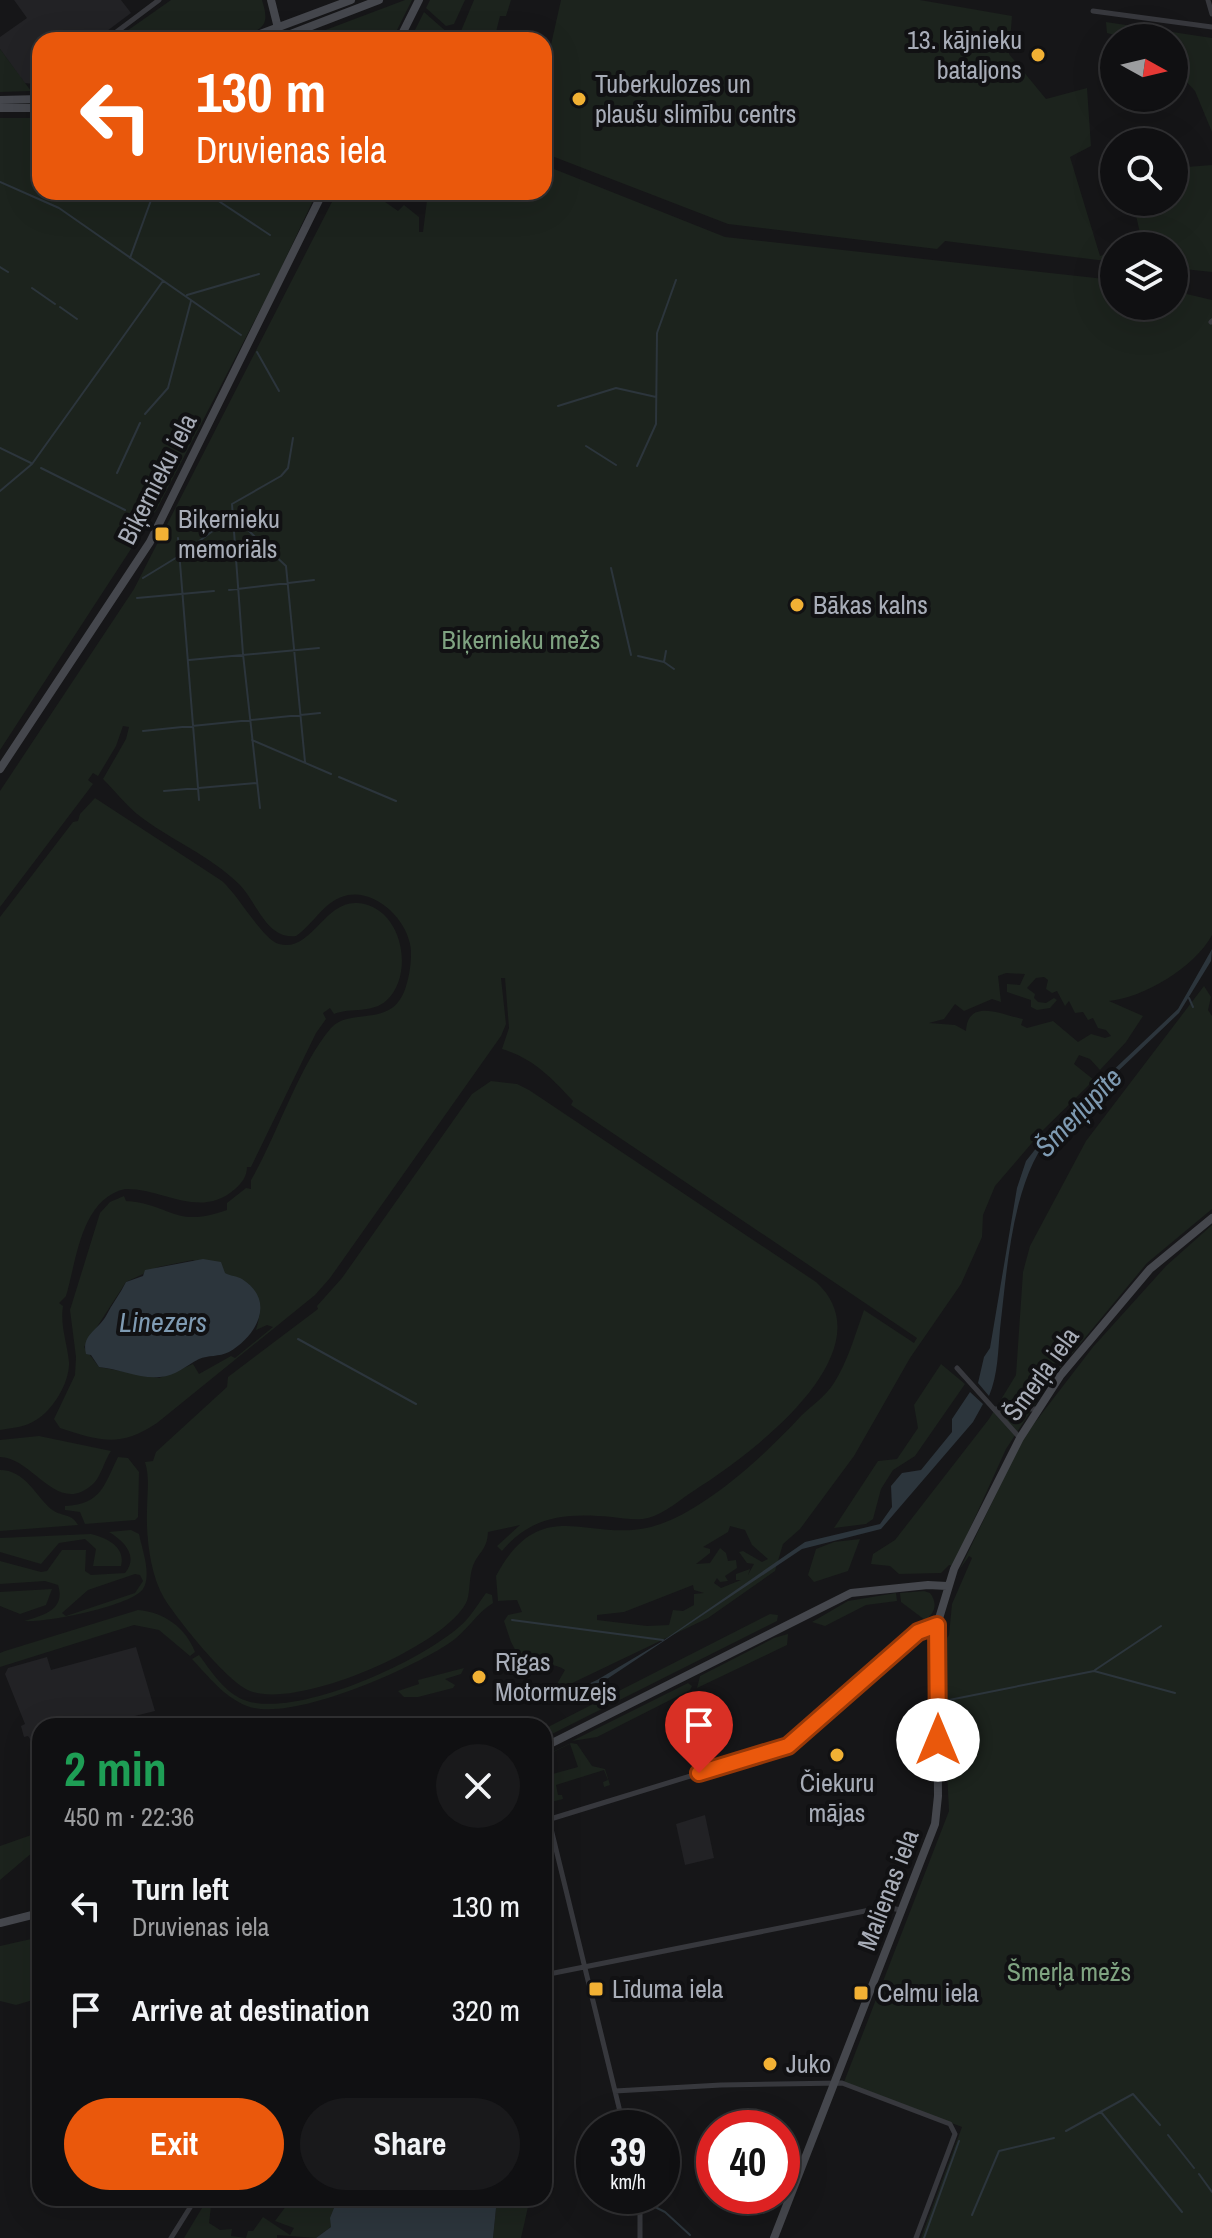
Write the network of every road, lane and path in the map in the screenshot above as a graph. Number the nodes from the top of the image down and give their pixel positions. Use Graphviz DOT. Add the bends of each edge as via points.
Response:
graph roads {
  1 [pos="159,0"];
  2 [pos="271,0"];
  3 [pos="351,0"];
  4 [pos="379,0"];
  5 [pos="419,0"];
  6 [pos="1208,0"];
  7 [pos="1093,11"];
  8 [pos="1212,14"];
  9 [pos="277,27"];
  10 [pos="1212,27"];
  11 [pos="116,32"];
  12 [pos="264,32"];
  13 [pos="278,32"];
  14 [pos="297,32"];
  15 [pos="403,32"];
  16 [pos="32,99"];
  17 [pos="0,100"];
  18 [pos="0,108"];
  19 [pos="32,108"];
  20 [pos="319,200"];
  21 [pos="0,769"];
  22 [pos="1212,1218"];
  23 [pos="957,1368"];
  24 [pos="993,1409"];
  25 [pos="1038,1409"];
  26 [pos="1020,1438"];
  27 [pos="947,1586"];
  28 [pos="937,1625"];
  29 [pos="552,1743"];
  30 [pos="552,1818"];
  31 [pos="552,1839"];
  32 [pos="902,1910"];
  33 [pos="32,1915"];
  34 [pos="0,1923"];
  35 [pos="586,1967"];
  36 [pos="552,1973"];
  37 [pos="834,2083"];
  38 [pos="615,2091"];
  39 [pos="620,2110"];
  40 [pos="191,2206"];
  41 [pos="640,2214"];
  42 [pos="171,2238"];
  43 [pos="640,2238"];
  44 [pos="774,2238"];
  45 [pos="916,2238"];
  1 -- 11 [label="street"];
  2 -- 9 [label="street"];
  3 -- 9 [label="street"];
  4 -- 14 [label="street"];
  5 -- 15 [label="street"];
  6 -- 8 [label="street"];
  7 -- 10 [label="street"];
  9 -- 12 [label="street"];
  9 -- 13 [label="street"];
  16 -- 17 [label="street"];
  18 -- 19 [label="street"];
  20 -- 21 [label="street, Biķernieku iela" via="150,542"];
  22 -- 25 [label="street, Šmerļa iela" via="1150,1269"];
  23 -- 24 [label="street"];
  24 -- 25 [label="street"];
  24 -- 26 [label="street"];
  25 -- 26 [label="street, Šmerļa iela"];
  26 -- 27 [label="street, Šmerļa iela"];
  27 -- 28 [label="street, Malienas iela"];
  27 -- 29 [label="street" via="851,1593"];
  28 -- 30 [label="street" via="918,1632 788,1746"];
  28 -- 32 [label="street, Malienas iela" via="937,1806"];
  31 -- 35 [label="street"];
  32 -- 35 [label="street" via="885,1907"];
  32 -- 37 [label="street, Malienas iela"];
  33 -- 34 [label="street"];
  35 -- 36 [label="street"];
  35 -- 38 [label="street"];
  37 -- 38 [label="street"];
  37 -- 44 [label="street, Malienas iela"];
  37 -- 45 [label="street" via="954,2128"];
  38 -- 39 [label="street"];
  40 -- 42 [label="street"];
  41 -- 43 [label="street"];
}
